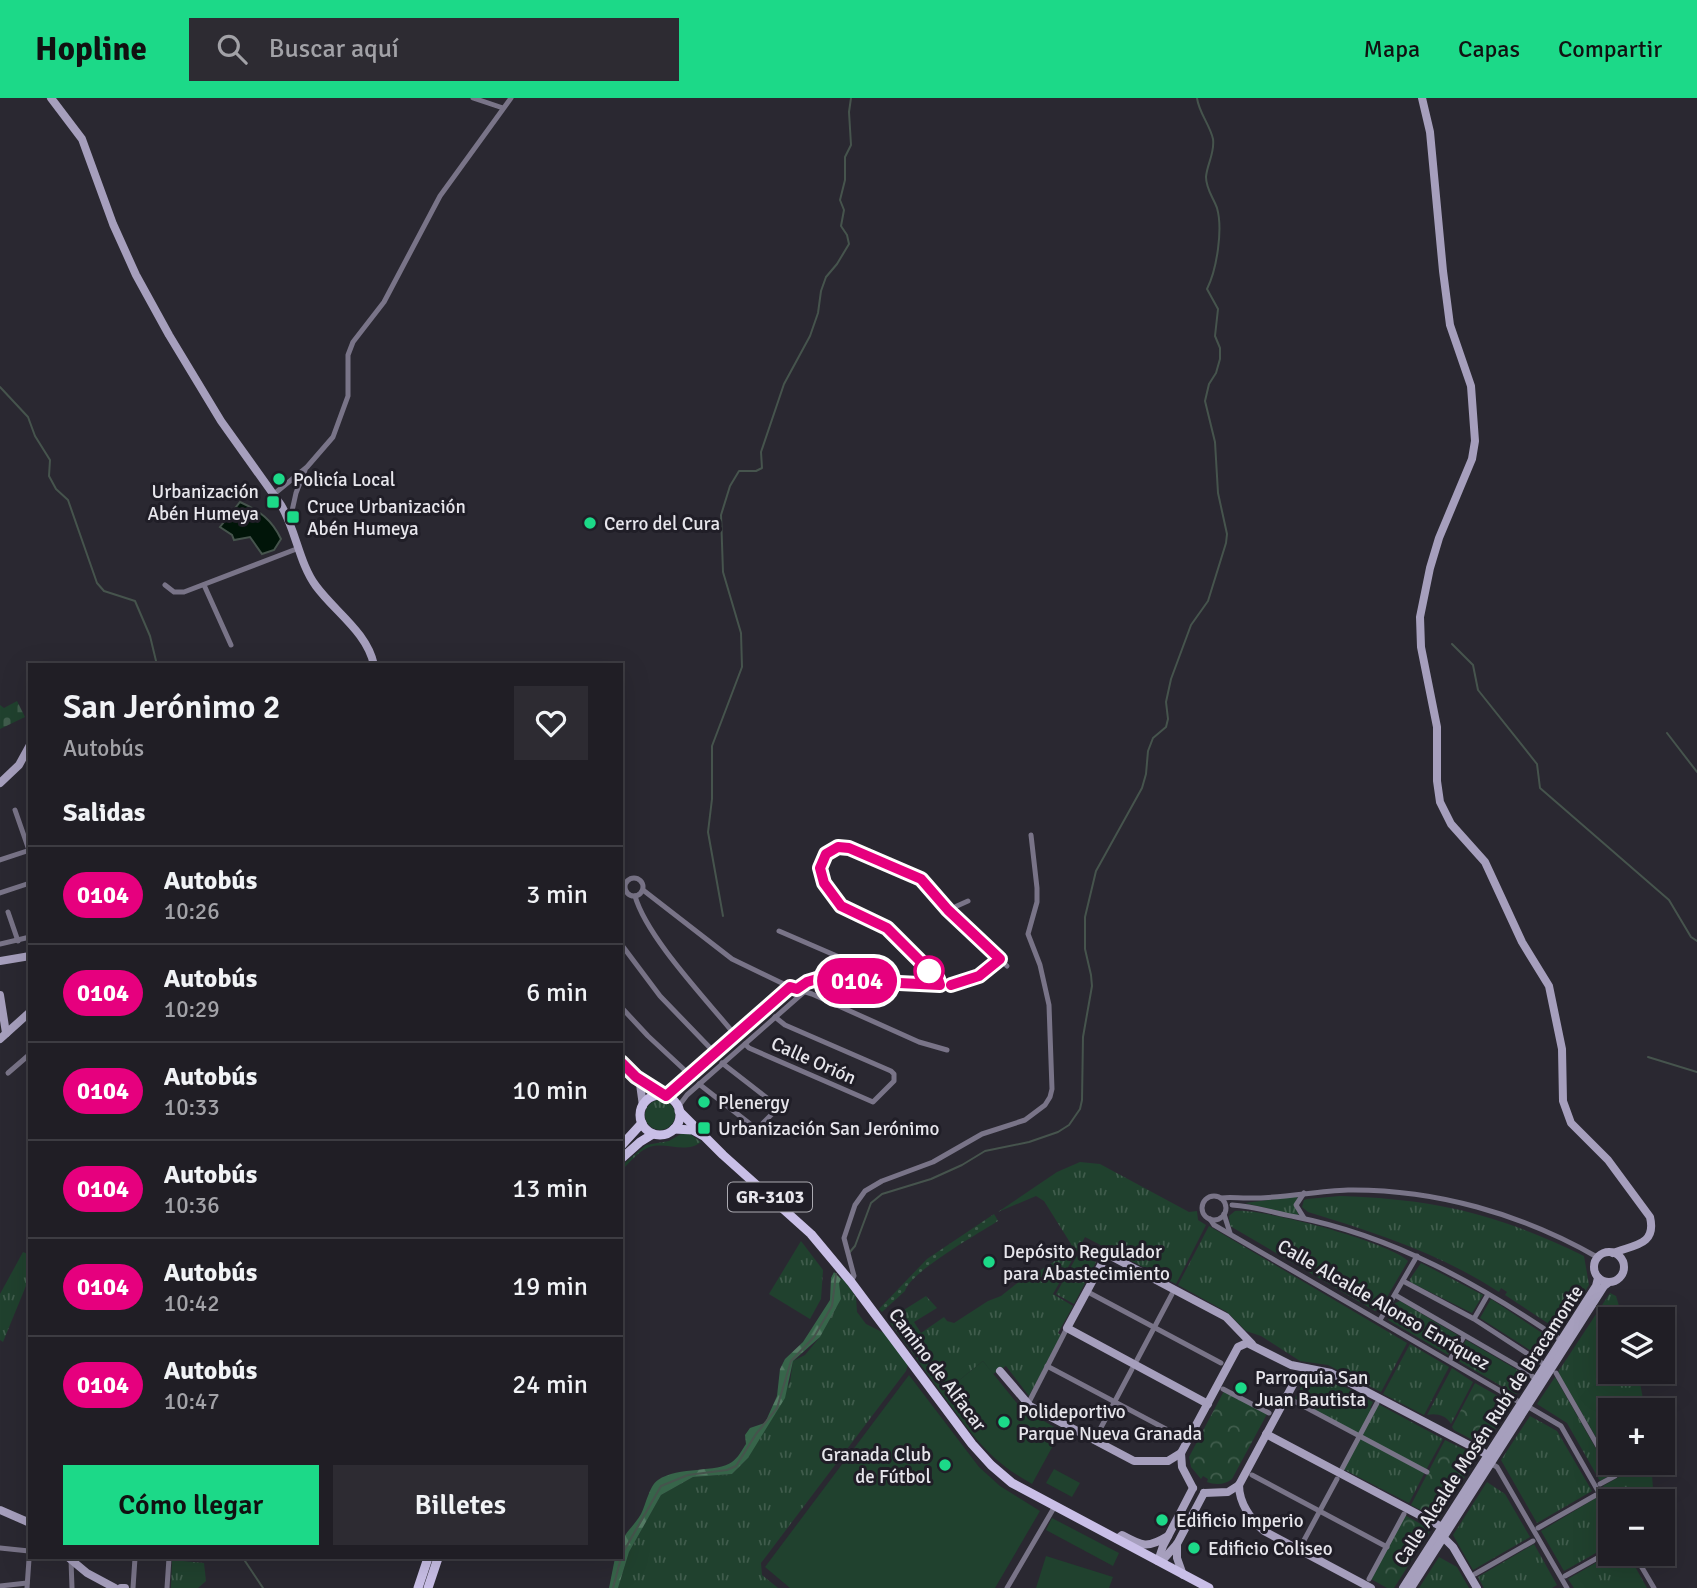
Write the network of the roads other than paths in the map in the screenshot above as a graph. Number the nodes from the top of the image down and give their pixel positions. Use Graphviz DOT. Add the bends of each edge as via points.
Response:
graph roads {
  1 [pos="51,98"];
  2 [pos="473,98"];
  3 [pos="511,98"];
  4 [pos="1422,98"];
  5 [pos="503,108"];
  6 [pos="307,467"];
  7 [pos="274,494"];
  8 [pos="290,520"];
  9 [pos="299,548"];
  10 [pos="165,585"];
  11 [pos="204,585"];
  12 [pos="231,645"];
  13 [pos="374,663"];
  14 [pos="28,748"];
  15 [pos="0,783"];
  16 [pos="15,810"];
  17 [pos="28,830"];
  18 [pos="23,832"];
  19 [pos="1031,835"];
  20 [pos="28,848"];
  21 [pos="28,851"];
  22 [pos="0,860"];
  23 [pos="28,884"];
  24 [pos="623,888"];
  25 [pos="643,890"];
  26 [pos="0,893"];
  27 [pos="635,896"];
  28 [pos="968,901"];
  29 [pos="948,910"];
  30 [pos="8,912"];
  31 [pos="779,931"];
  32 [pos="28,938"];
  33 [pos="18,941"];
  34 [pos="0,944"];
  35 [pos="623,947"];
  36 [pos="28,956"];
  37 [pos="1000,959"];
  38 [pos="0,961"];
  39 [pos="1007,966"];
  40 [pos="888,982"];
  41 [pos="940,985"];
  42 [pos="790,987"];
  43 [pos="797,989"];
  44 [pos="804,992"];
  45 [pos="0,995"];
  46 [pos="623,1009"];
  47 [pos="28,1014"];
  48 [pos="775,1017"];
  49 [pos="736,1035"];
  50 [pos="3,1036"];
  51 [pos="744,1044"];
  52 [pos="947,1050"];
  53 [pos="715,1053"];
  54 [pos="28,1056"];
  55 [pos="722,1063"];
  56 [pos="623,1064"];
  57 [pos="8,1073"];
  58 [pos="690,1075"];
  59 [pos="636,1077"];
  60 [pos="699,1084"];
  61 [pos="678,1085"];
  62 [pos="687,1094"];
  63 [pos="664,1096"];
  64 [pos="643,1106"];
  65 [pos="679,1109"];
  66 [pos="642,1123"];
  67 [pos="674,1129"];
  68 [pos="653,1134"];
  69 [pos="704,1135"];
  70 [pos="623,1144"];
  71 [pos="623,1157"];
  72 [pos="1304,1193"];
  73 [pos="1221,1198"];
  74 [pos="1248,1198"];
  75 [pos="1229,1206"];
  76 [pos="1224,1214"];
  77 [pos="1304,1217"];
  78 [pos="1210,1219"];
  79 [pos="1230,1233"];
  80 [pos="1631,1247"];
  81 [pos="1613,1253"];
  82 [pos="1417,1256"];
  83 [pos="1597,1257"];
  84 [pos="1623,1263"];
  85 [pos="1598,1278"];
  86 [pos="1403,1281"];
  87 [pos="850,1282"];
  88 [pos="1608,1283"];
  89 [pos="1087,1291"];
  90 [pos="1172,1294"];
  91 [pos="1395,1295"];
  92 [pos="1487,1296"];
  93 [pos="1475,1317"];
  94 [pos="1380,1320"];
  95 [pos="1154,1327"];
  96 [pos="1067,1328"];
  97 [pos="1236,1329"];
  98 [pos="1463,1338"];
  99 [pos="1561,1340"];
  100 [pos="1252,1344"];
  101 [pos="1238,1347"];
  102 [pos="1451,1358"];
  103 [pos="1137,1360"];
  104 [pos="1221,1363"];
  105 [pos="1292,1365"];
  106 [pos="1545,1365"];
  107 [pos="1047,1366"];
  108 [pos="1132,1369"];
  109 [pos="1311,1370"];
  110 [pos="1000,1371"];
  111 [pos="1556,1373"];
  112 [pos="1296,1379"];
  113 [pos="1536,1380"];
  114 [pos="1223,1389"];
  115 [pos="1030,1400"];
  116 [pos="1292,1400"];
  117 [pos="1114,1401"];
  118 [pos="1377,1403"];
  119 [pos="1208,1404"];
  120 [pos="1524,1404"];
  121 [pos="1269,1413"];
  122 [pos="1266,1434"];
  123 [pos="1097,1435"];
  124 [pos="1359,1436"];
  125 [pos="1181,1437"];
  126 [pos="1181,1453"];
  127 [pos="1489,1459"];
  128 [pos="1168,1461"];
  129 [pos="1182,1468"];
  130 [pos="1342,1469"];
  131 [pos="1427,1472"];
  132 [pos="1252,1475"];
  133 [pos="1337,1479"];
  134 [pos="1600,1484"];
  135 [pos="1239,1485"];
  136 [pos="1598,1491"];
  137 [pos="1192,1492"];
  138 [pos="1228,1492"];
  139 [pos="1596,1495"];
  140 [pos="1202,1497"];
  141 [pos="1241,1500"];
  142 [pos="1055,1506"];
  143 [pos="0,1510"];
  144 [pos="1320,1511"];
  145 [pos="1404,1514"];
  146 [pos="28,1522"];
  147 [pos="1442,1527"];
  148 [pos="1538,1528"];
  149 [pos="1168,1536"];
  150 [pos="1443,1537"];
  151 [pos="1117,1539"];
  152 [pos="1533,1541"];
  153 [pos="1177,1544"];
  154 [pos="1302,1544"];
  155 [pos="1387,1547"];
  156 [pos="0,1548"];
  157 [pos="28,1550"];
  158 [pos="1598,1558"];
  159 [pos="28,1559"];
  160 [pos="70,1559"];
  161 [pos="71,1559"];
  162 [pos="135,1559"];
  163 [pos="169,1559"];
  164 [pos="428,1559"];
  165 [pos="438,1559"];
  166 [pos="1159,1562"];
  167 [pos="1641,1566"];
  168 [pos="1183,1574"];
  169 [pos="1475,1574"];
  170 [pos="1565,1576"];
  171 [pos="97,1584"];
  172 [pos="1370,1584"];
  173 [pos="27,1585"];
  174 [pos="0,1586"];
  175 [pos="13,1586"];
  176 [pos="72,1588"];
  177 [pos="115,1588"];
  178 [pos="134,1588"];
  179 [pos="167,1588"];
  180 [pos="418,1588"];
  181 [pos="428,1588"];
  182 [pos="1007,1588"];
  183 [pos="1209,1588"];
  184 [pos="1403,1588"];
  185 [pos="1411,1588"];
  186 [pos="1477,1588"];
  187 [pos="1567,1588"];
  188 [pos="1654,1588"];
  1 -- 7 [label="street" via="82,139 117,234 169,335 221,421"];
  2 -- 5 [label="street"];
  3 -- 5 [label="street"];
  4 -- 80 [label="street" via="1430,132 1450,325 1471,386 1475,441 1439,538 1420,617 1421,647 1439,739 1438,792 1451,824 1482,855 1522,942 1549,986 1562,1049 1563,1101 1571,1123 1608,1160 1650,1217 1650,1235"];
  5 -- 6 [label="street" via="434,204 384,302 353,342 348,355 348,396 337,431"];
  6 -- 7 [label="street"];
  6 -- 8 [label="street"];
  7 -- 8 [label="street"];
  8 -- 9 [label="street"];
  9 -- 11 [label="street"];
  9 -- 13 [label="street" via="316,586 362,637"];
  10 -- 11 [label="street" via="184,592"];
  11 -- 12 [label="street"];
  14 -- 15 [label="street" via="19,765"];
  16 -- 18 [label="street"];
  17 -- 18 [label="street"];
  18 -- 20 [label="street"];
  19 -- 87 [label="street" via="1037,902 1028,934 1049,1005 1051,1097 1025,1120 982,1134 933,1162 872,1185 855,1205 845,1229 845,1248 854,1276"];
  21 -- 22 [label="street"];
  23 -- 26 [label="street"];
  24 -- 25 [label="street" via="628,880 637,878"];
  24 -- 27 [label="street"];
  25 -- 27 [label="street"];
  25 -- 42 [label="street" via="733,959"];
  27 -- 49 [label="street" via="664,947"];
  28 -- 29 [label="street"];
  29 -- 37 [label="street"];
  29 -- 41 [label="street" via="915,875 849,848 834,848 821,863 822,879 837,902 887,928"];
  30 -- 33 [label="street"];
  31 -- 40 [label="street" via="860,966 878,969"];
  32 -- 33 [label="street"];
  33 -- 34 [label="street"];
  35 -- 53 [label="street" via="660,996"];
  36 -- 38 [label="street"];
  37 -- 39 [label="street"];
  37 -- 41 [label="street" via="970,981"];
  40 -- 41 [label="street"];
  40 -- 43 [label="street" via="811,979"];
  42 -- 43 [label="street"];
  42 -- 49 [label="street"];
  43 -- 44 [label="street"];
  44 -- 48 [label="street"];
  44 -- 52 [label="street"];
  45 -- 50 [label="street"];
  46 -- 58 [label="street"];
  47 -- 50 [label="street"];
  48 -- 51 [label="street"];
  48 -- 51 [label="street, Calle Orión" via="891,1071 894,1081 873,1102"];
  49 -- 51 [label="street"];
  49 -- 51 [label="street" via="744,1036"];
  49 -- 53 [label="street"];
  51 -- 55 [label="street"];
  53 -- 58 [label="street"];
  54 -- 57 [label="street"];
  55 -- 60 [label="street"];
  55 -- 60 [label="street" via="777,1107 757,1128"];
  56 -- 59 [label="street, GR-3103"];
  58 -- 61 [label="street"];
  59 -- 63 [label="street, GR-3103"];
  59 -- 64 [label="street"];
  60 -- 62 [label="street"];
  61 -- 62 [label="street"];
  61 -- 63 [label="street"];
  62 -- 65 [label="street"];
  63 -- 64 [label="main road" via="651,1098"];
  63 -- 65 [label="main road, GR-3103"];
  64 -- 66 [label="main road"];
  65 -- 67 [label="main road"];
  65 -- 69 [label="main road, GR-3103"];
  66 -- 68 [label="main road"];
  66 -- 70 [label="main road"];
  67 -- 68 [label="main road"];
  67 -- 69 [label="main road"];
  68 -- 71 [label="main road"];
  69 -- 87 [label="main road, Camino de Alfacar / GR-3103" via="799,1222"];
  72 -- 74 [label="street"];
  72 -- 77 [label="street" via="1296,1205"];
  72 -- 83 [label="street" via="1375,1191 1445,1199 1526,1223"];
  73 -- 74 [label="street"];
  73 -- 75 [label="street"];
  73 -- 78 [label="street" via="1212,1196 1203,1202 1203,1213"];
  74 -- 75 [label="street"];
  75 -- 76 [label="street"];
  75 -- 77 [label="street"];
  76 -- 78 [label="street"];
  76 -- 79 [label="street"];
  77 -- 82 [label="street"];
  78 -- 79 [label="street, Calle Alcalde Alonso Enríquez"];
  79 -- 94 [label="street, Calle Alcalde Alonso Enríquez"];
  80 -- 81 [label="street"];
  80 -- 84 [label="street"];
  81 -- 83 [label="street"];
  81 -- 84 [label="street"];
  82 -- 86 [label="street"];
  82 -- 99 [label="street" via="1489,1293"];
  83 -- 85 [label="street"];
  84 -- 88 [label="street" via="1620,1277"];
  85 -- 88 [label="street"];
  85 -- 99 [label="street, Calle Alcalde Mosén Rubí de Bracamonte"];
  86 -- 91 [label="street"];
  86 -- 106 [label="street"];
  87 -- 142 [label="main road, Camino de Alfacar" via="981,1455 1012,1483"];
  88 -- 120 [label="street, Calle Alcalde Mosén Rubí de Bracamonte"];
  89 -- 95 [label="street"];
  89 -- 96 [label="street"];
  89 -- 97 [label="street" via="1105,1257 1226,1317"];
  90 -- 95 [label="street"];
  91 -- 94 [label="street"];
  91 -- 113 [label="street"];
  92 -- 93 [label="street"];
  94 -- 120 [label="street, Calle Alcalde Alonso Enríquez"];
  95 -- 103 [label="street"];
  95 -- 104 [label="street"];
  96 -- 107 [label="street"];
  96 -- 119 [label="street"];
  97 -- 100 [label="street"];
  97 -- 101 [label="street"];
  98 -- 102 [label="street"];
  99 -- 106 [label="street, Calle Alcalde Mosén Rubí de Bracamonte"];
  100 -- 101 [label="street"];
  100 -- 105 [label="street"];
  101 -- 119 [label="street"];
  105 -- 109 [label="street"];
  105 -- 112 [label="street"];
  106 -- 113 [label="street, Calle Alcalde Mosén Rubí de Bracamonte"];
  107 -- 115 [label="street"];
  107 -- 117 [label="street"];
  108 -- 117 [label="street"];
  109 -- 112 [label="street"];
  109 -- 127 [label="street" via="1331,1373"];
  110 -- 128 [label="street" via="1022,1399 1039,1411 1134,1461"];
  111 -- 134 [label="street" via="1615,1476"];
  112 -- 122 [label="street"];
  113 -- 120 [label="street, Calle Alcalde Mosén Rubí de Bracamonte"];
  114 -- 121 [label="street"];
  116 -- 124 [label="street"];
  117 -- 123 [label="street"];
  117 -- 125 [label="street"];
  118 -- 124 [label="street"];
  119 -- 126 [label="street"];
  120 -- 127 [label="street, Calle Alcalde Mosén Rubí de Bracamonte"];
  120 -- 136 [label="street, Calle Alcalde Alonso Enríquez" via="1561,1426"];
  122 -- 135 [label="street"];
  122 -- 147 [label="street"];
  124 -- 130 [label="street"];
  124 -- 131 [label="street"];
  126 -- 128 [label="street"];
  126 -- 129 [label="street"];
  127 -- 147 [label="street, Calle Alcalde Mosén Rubí de Bracamonte"];
  127 -- 150 [label="street, Calle Alcalde Mosén Rubí de Bracamonte"];
  127 -- 187 [label="street"];
  128 -- 129 [label="street"];
  129 -- 137 [label="street"];
  132 -- 144 [label="street"];
  133 -- 144 [label="street"];
  135 -- 138 [label="street"];
  135 -- 141 [label="street"];
  137 -- 140 [label="street" via="1194,1500"];
  137 -- 149 [label="street"];
  138 -- 140 [label="street"];
  138 -- 141 [label="street"];
  139 -- 148 [label="street"];
  140 -- 153 [label="street"];
  141 -- 172 [label="street" via="1264,1531"];
  142 -- 151 [label="main road, Camino de Alfacar"];
  142 -- 182 [label="street"];
  143 -- 146 [label="street"];
  144 -- 154 [label="street"];
  144 -- 155 [label="street"];
  145 -- 155 [label="street"];
  147 -- 184 [label="street, Calle Alcalde Mosén Rubí de Bracamonte"];
  149 -- 151 [label="street" via="1149,1545 1122,1535"];
  149 -- 166 [label="street"];
  150 -- 185 [label="street, Calle Alcalde Mosén Rubí de Bracamonte"];
  150 -- 186 [label="street"];
  151 -- 166 [label="main road, Camino de Alfacar"];
  152 -- 169 [label="street"];
  153 -- 166 [label="street"];
  153 -- 168 [label="street"];
  155 -- 172 [label="street"];
  156 -- 157 [label="street"];
  158 -- 170 [label="street"];
  159 -- 173 [label="street"];
  160 -- 176 [label="street"];
  161 -- 171 [label="street"];
  162 -- 178 [label="street"];
  163 -- 179 [label="street"];
  164 -- 180 [label="main road"];
  165 -- 181 [label="main road"];
  166 -- 168 [label="main road, Camino de Alfacar"];
  167 -- 188 [label="street"];
  168 -- 183 [label="main road, Camino de Alfacar"];
  171 -- 177 [label="street"];
  173 -- 175 [label="street"];
  174 -- 175 [label="street"];
}
